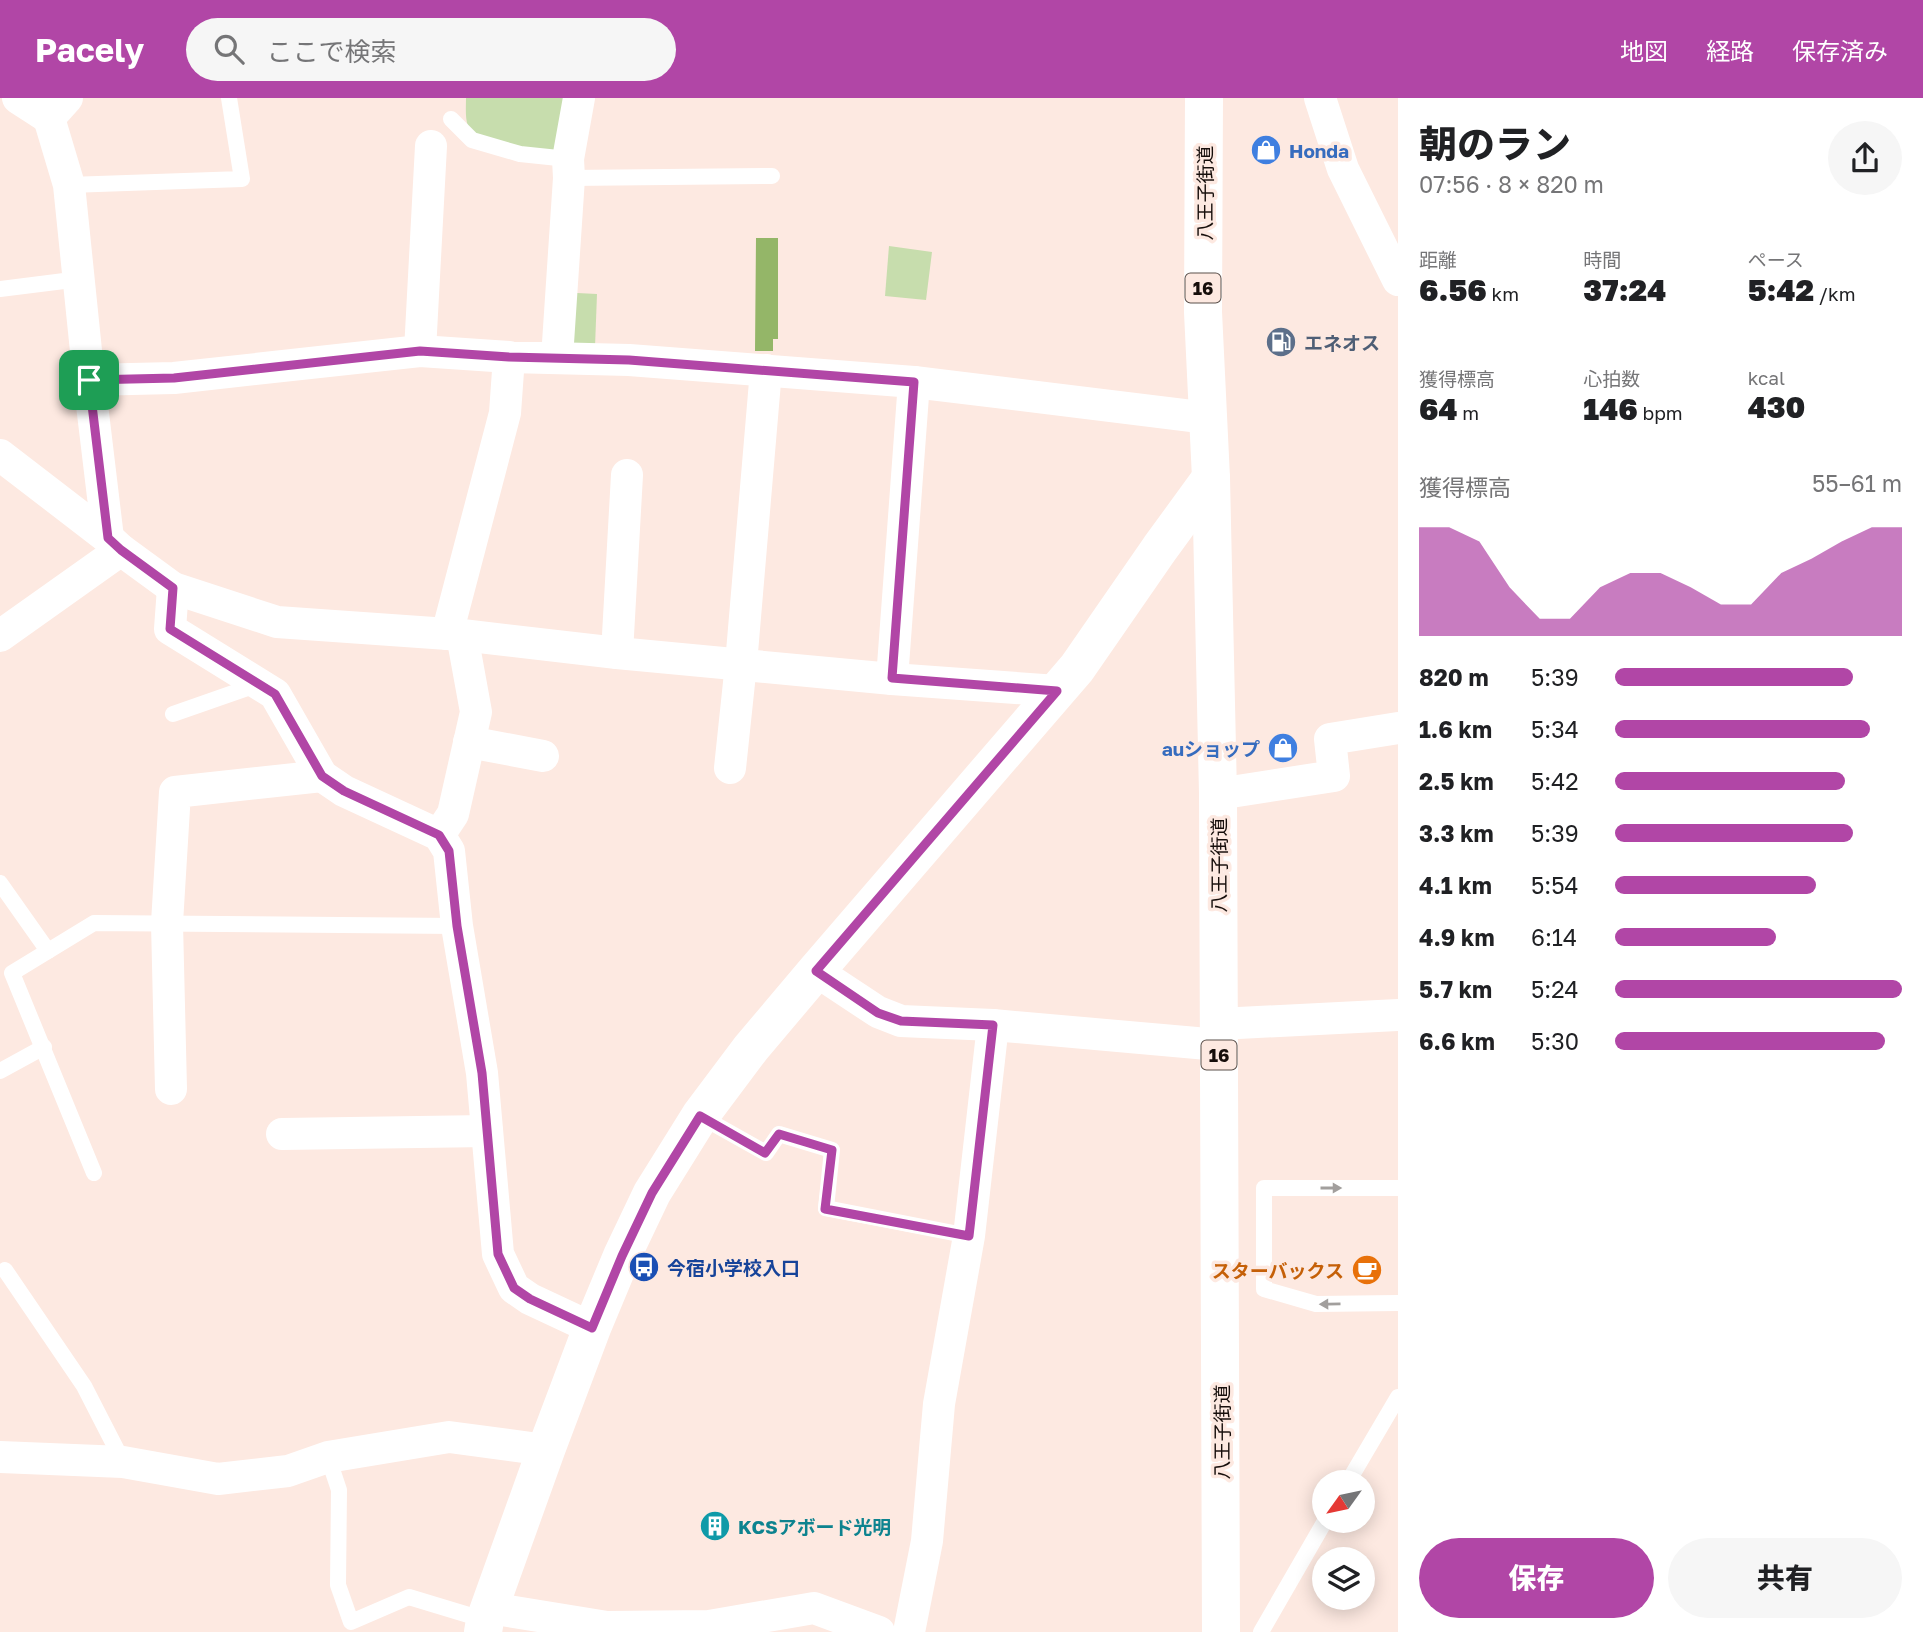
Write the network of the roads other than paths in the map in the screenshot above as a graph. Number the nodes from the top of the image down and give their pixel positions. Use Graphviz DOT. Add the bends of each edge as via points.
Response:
graph roads {
  1 [pos="18,98"];
  2 [pos="229,98"];
  3 [pos="579,98"];
  4 [pos="1204,98"];
  5 [pos="1320,98"];
  6 [pos="58,108"];
  7 [pos="452,119"];
  8 [pos="430,146"];
  9 [pos="569,169"];
  10 [pos="772,176"];
  11 [pos="69,185"];
  12 [pos="80,279"];
  13 [pos="1398,281"];
  14 [pos="0,289"];
  15 [pos="420,351"];
  16 [pos="509,357"];
  17 [pos="557,358"];
  18 [pos="766,370"];
  19 [pos="89,380"];
  20 [pos="914,382"];
  21 [pos="1208,418"];
  22 [pos="1,459"];
  23 [pos="1211,478"];
  24 [pos="617,494"];
  25 [pos="114,544"];
  26 [pos="173,588"];
  27 [pos="454,635"];
  28 [pos="0,636"];
  29 [pos="617,653"];
  30 [pos="741,664"];
  31 [pos="892,678"];
  32 [pos="259,684"];
  33 [pos="1057,691"];
  34 [pos="173,714"];
  35 [pos="1398,728"];
  36 [pos="469,742"];
  37 [pos="543,756"];
  38 [pos="730,768"];
  39 [pos="322,776"];
  40 [pos="1218,794"];
  41 [pos="439,835"];
  42 [pos="0,883"];
  43 [pos="167,923"];
  44 [pos="457,926"];
  45 [pos="48,951"];
  46 [pos="816,971"];
  47 [pos="1398,1015"];
  48 [pos="993,1025"];
  49 [pos="1219,1034"];
  50 [pos="44,1047"];
  51 [pos="0,1071"];
  52 [pos="171,1090"];
  53 [pos="700,1116"];
  54 [pos="487,1131"];
  55 [pos="282,1134"];
  56 [pos="94,1173"];
  57 [pos="1398,1188"];
  58 [pos="969,1236"];
  59 [pos="5,1270"];
  60 [pos="1398,1303"];
  61 [pos="592,1328"];
  62 [pos="1398,1397"];
  63 [pos="546,1450"];
  64 [pos="0,1457"];
  65 [pos="328,1458"];
  66 [pos="123,1462"];
  67 [pos="1355,1470"];
  68 [pos="1318,1533"];
  69 [pos="486,1620"];
  70 [pos="879,1632"];
  71 [pos="909,1632"];
  72 [pos="1221,1632"];
  73 [pos="1261,1632"];
  1 -- 6 [label="street"];
  2 -- 11 [label="lane" via="242,179"];
  3 -- 9 [label="street"];
  4 -- 21 [label="main road, 八王子街道 / 16" via="1203,312"];
  5 -- 13 [label="street" via="1343,169"];
  6 -- 11 [label="street"];
  7 -- 9 [label="lane" via="472,140"];
  8 -- 15 [label="street"];
  9 -- 10 [label="lane"];
  9 -- 17 [label="street"];
  11 -- 12 [label="street"];
  12 -- 14 [label="lane"];
  12 -- 19 [label="street"];
  15 -- 16 [label="street"];
  15 -- 19 [label="street" via="174,378"];
  16 -- 17 [label="street"];
  16 -- 27 [label="street" via="505,413"];
  17 -- 18 [label="street"];
  18 -- 20 [label="street"];
  18 -- 30 [label="street"];
  19 -- 25 [label="street"];
  20 -- 21 [label="street"];
  20 -- 31 [label="street"];
  21 -- 23 [label="main road, 八王子街道 / 16"];
  22 -- 25 [label="street"];
  23 -- 33 [label="main road"];
  23 -- 40 [label="main road, 八王子街道 / 16"];
  24 -- 29 [label="street"];
  25 -- 26 [label="street"];
  25 -- 28 [label="street"];
  26 -- 27 [label="street" via="277,622"];
  26 -- 32 [label="street" via="170,629"];
  27 -- 29 [label="street"];
  27 -- 36 [label="street" via="476,712"];
  29 -- 30 [label="street"];
  30 -- 31 [label="street"];
  30 -- 38 [label="street"];
  31 -- 33 [label="street"];
  32 -- 34 [label="lane"];
  32 -- 39 [label="street" via="275,694"];
  33 -- 46 [label="main road"];
  35 -- 40 [label="street" via="1330,739 1334,776"];
  36 -- 37 [label="street"];
  36 -- 41 [label="street" via="453,814"];
  39 -- 41 [label="street"];
  39 -- 43 [label="street" via="175,792"];
  40 -- 49 [label="main road, 八王子街道 / 16"];
  41 -- 44 [label="street" via="449,851"];
  42 -- 45 [label="lane"];
  43 -- 44 [label="lane"];
  43 -- 45 [label="lane" via="94,923"];
  43 -- 52 [label="street"];
  44 -- 54 [label="street"];
  45 -- 50 [label="lane" via="12,973"];
  46 -- 48 [label="street" via="878,1013 901,1021"];
  46 -- 53 [label="main road"];
  47 -- 49 [label="street"];
  48 -- 49 [label="street"];
  48 -- 58 [label="street"];
  49 -- 72 [label="main road, 八王子街道 / 16"];
  50 -- 51 [label="lane"];
  50 -- 56 [label="lane"];
  53 -- 58 [label="lane" via="765,1153 779,1134 832,1150 825,1209"];
  53 -- 61 [label="main road" via="652,1193"];
  54 -- 55 [label="street"];
  54 -- 61 [label="street" via="498,1254 514,1288"];
  60 -- 57 [label="lane, one-way" via="1316,1304 1264,1289 1264,1188"];
  58 -- 71 [label="street" via="939,1404 927,1541"];
  59 -- 66 [label="lane" via="84,1386"];
  61 -- 63 [label="main road"];
  62 -- 67 [label="lane"];
  63 -- 65 [label="street" via="449,1437"];
  63 -- 69 [label="main road"];
  64 -- 66 [label="street"];
  65 -- 66 [label="street" via="288,1471 218,1479"];
  65 -- 69 [label="lane" via="339,1490 338,1584 351,1622 409,1597"];
  68 -- 73 [label="lane"];
  69 -- 70 [label="street" via="607,1627 709,1626 814,1608"];
}
